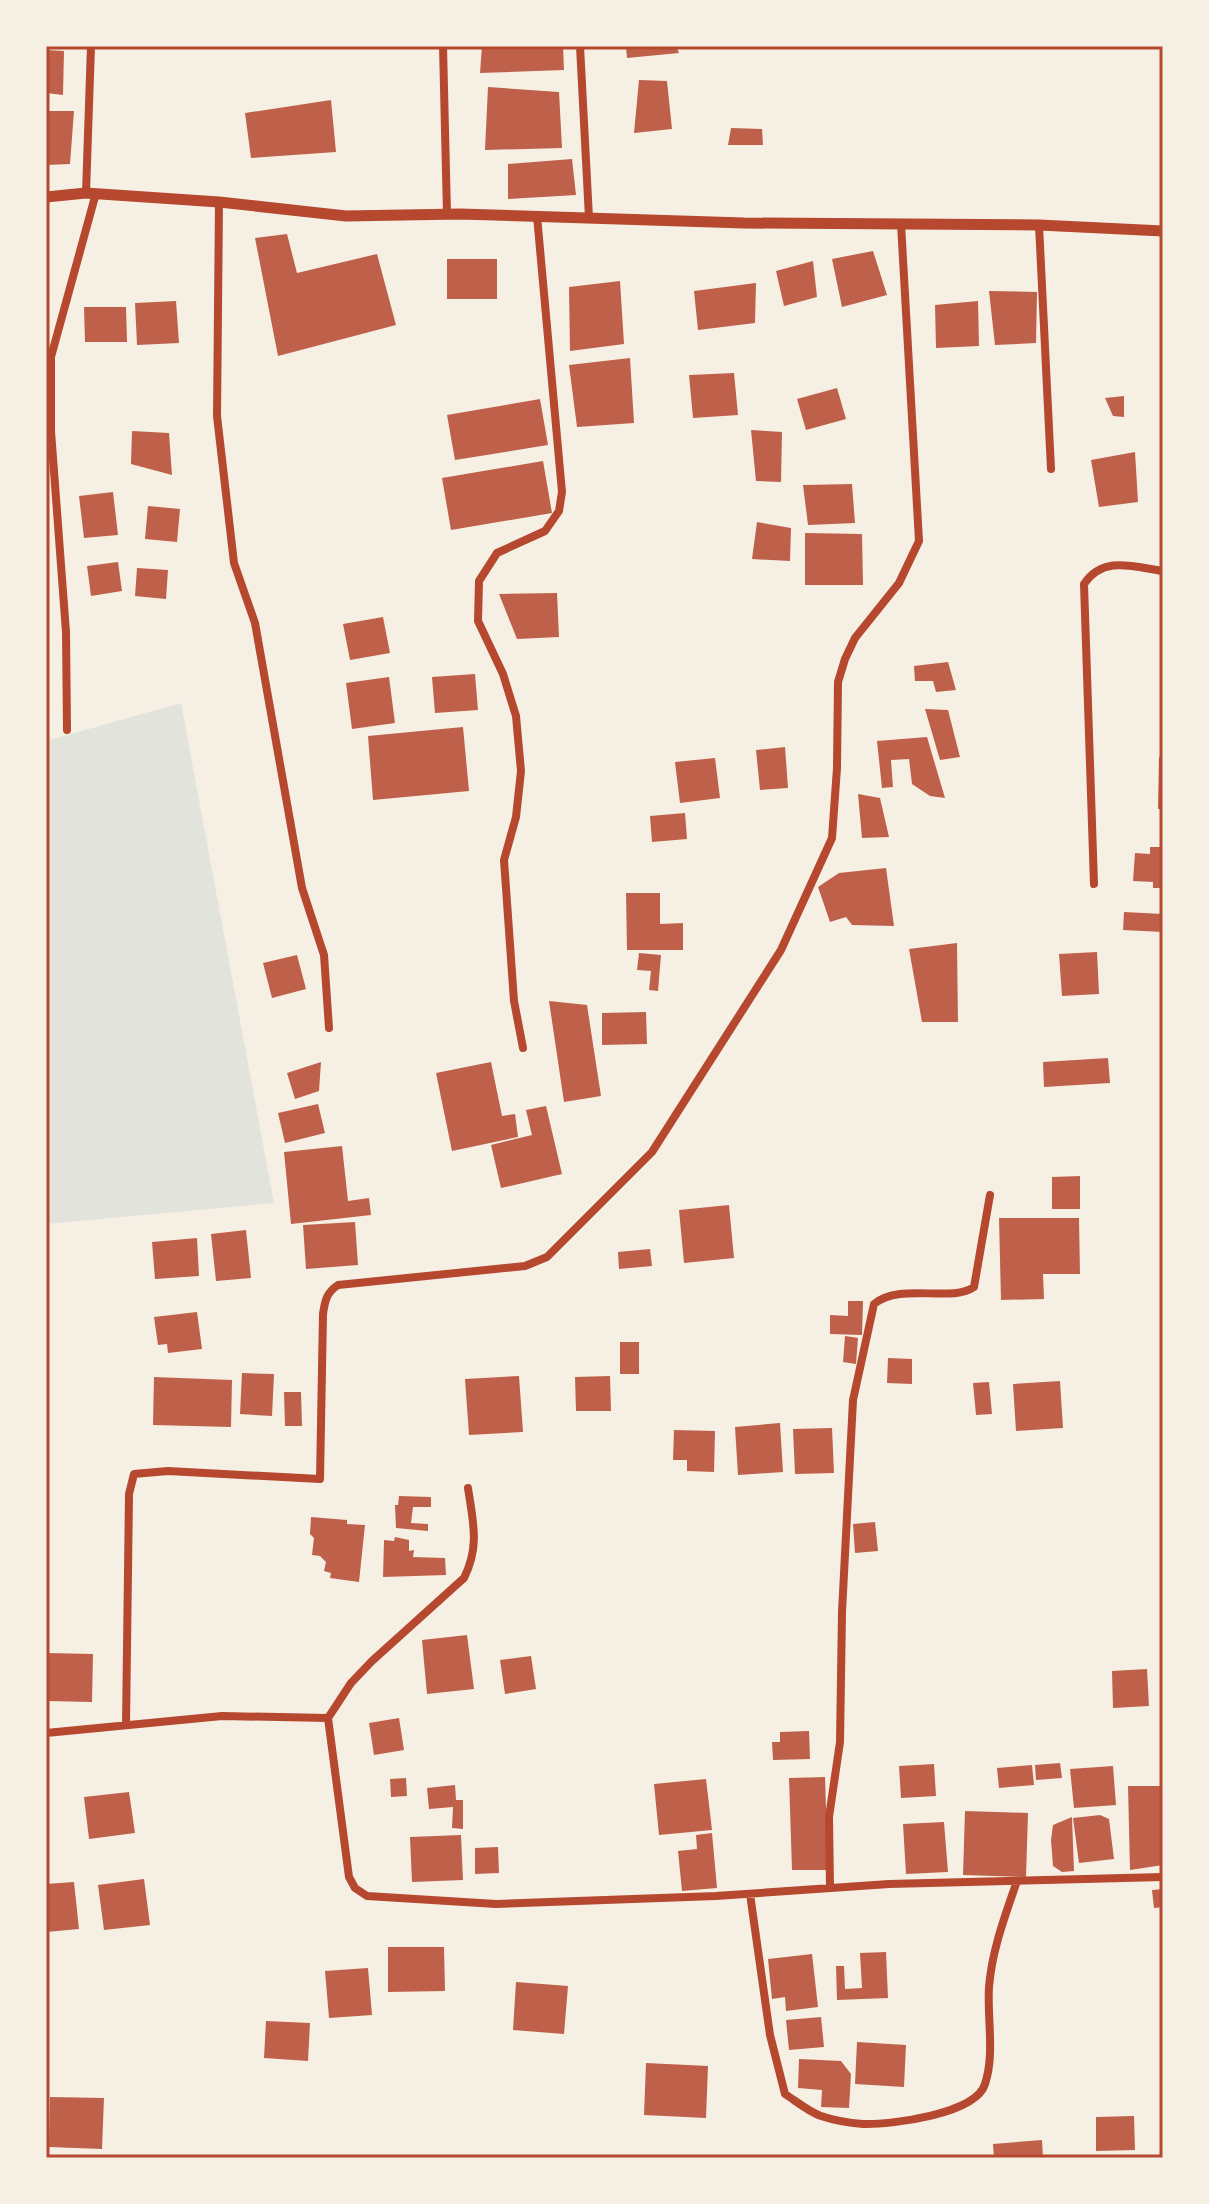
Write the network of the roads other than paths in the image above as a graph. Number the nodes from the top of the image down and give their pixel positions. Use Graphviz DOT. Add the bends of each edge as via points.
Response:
graph roads {
  1 [pos="91,46"];
  2 [pos="443,46"];
  3 [pos="580,46"];
  4 [pos="91,193"];
  5 [pos="46,197"];
  6 [pos="219,202"];
  7 [pos="447,214"];
  8 [pos="537,216"];
  9 [pos="589,218"];
  10 [pos="901,224"];
  11 [pos="1039,225"];
  12 [pos="1163,231"];
  13 [pos="1051,469"];
  14 [pos="1163,571"];
  15 [pos="67,730"];
  16 [pos="1094,884"];
  17 [pos="329,1028"];
  18 [pos="523,1048"];
  19 [pos="990,1195"];
  20 [pos="468,1488"];
  21 [pos="328,1718"];
  22 [pos="126,1725"];
  23 [pos="46,1733"];
  24 [pos="1163,1877"];
  25 [pos="1017,1881"];
  26 [pos="830,1888"];
  27 [pos="750,1894"];
  1 -- 4 [label="street"];
  2 -- 7 [label="street"];
  3 -- 9 [label="street"];
  4 -- 5 [label="street"];
  4 -- 6 [label="street"];
  4 -- 15 [label="street" via="51,357"];
  6 -- 7 [label="street" via="346,216"];
  6 -- 17 [label="street" via="217,416 234,563 255,623 302,888 324,955"];
  7 -- 8 [label="street"];
  8 -- 9 [label="street"];
  8 -- 18 [label="street" via="562,492 559,511 545,531 497,553 479,581 478,621 516,716 521,771 504,860 514,1001"];
  9 -- 10 [label="street"];
  10 -- 11 [label="street"];
  10 -- 22 [label="street" via="919,541 899,583 855,638 845,659 838,682 832,838 781,950 652,1152 547,1257 525,1266 330,1290 323,1314 320,1479 134,1474 129,1494"];
  11 -- 12 [label="street"];
  11 -- 13 [label="street"];
  14 -- 16 [label="street" via="1108,564 1092,572 1084,584"];
  19 -- 26 [label="street" via="974,1287 967,1292 884,1296 874,1304 852,1414 840,1742 829,1817"];
  20 -- 21 [label="street" via="475,1533 473,1560 464,1578 372,1661"];
  21 -- 22 [label="street" via="222,1716"];
  21 -- 27 [label="street" via="349,1877 367,1896 496,1904"];
  22 -- 23 [label="street"];
  24 -- 25 [label="street"];
  25 -- 26 [label="street"];
  25 -- 27 [label="street" via="998,1934 989,1985 984,2088 973,2101 954,2108 913,2120 863,2124 820,2116 785,2094 770,2035"];
  26 -- 27 [label="street"];
}
